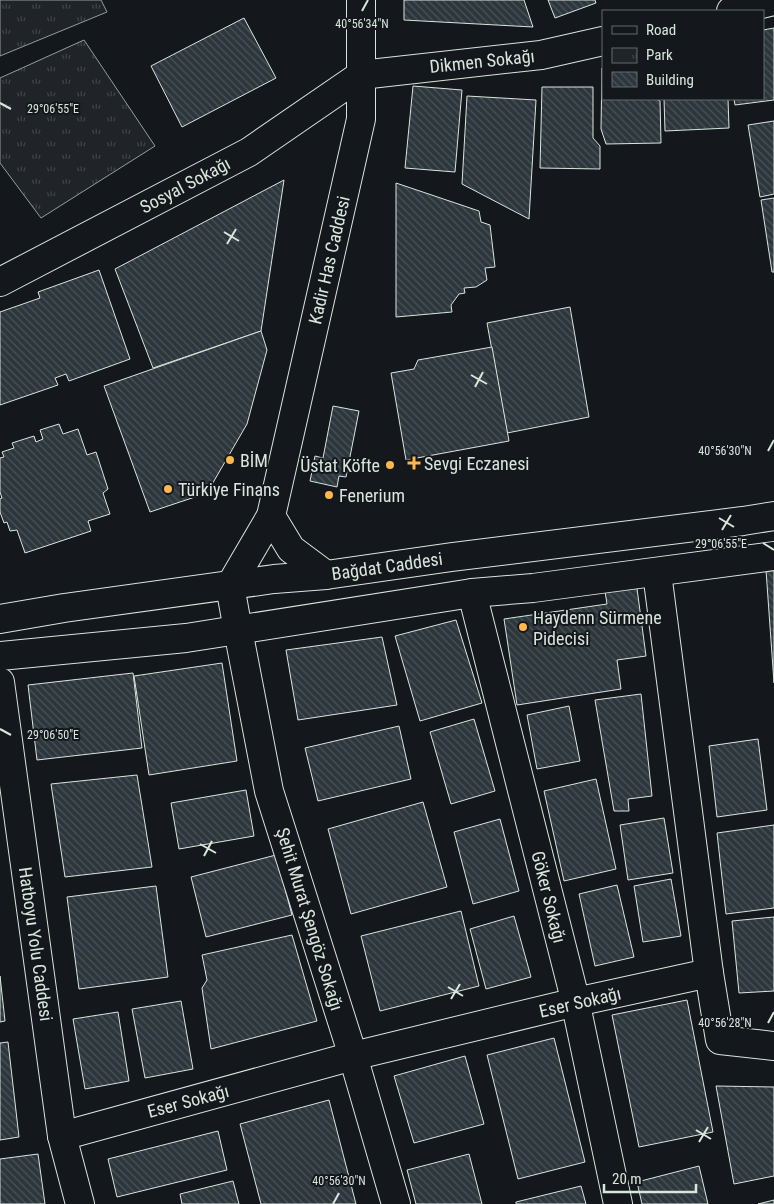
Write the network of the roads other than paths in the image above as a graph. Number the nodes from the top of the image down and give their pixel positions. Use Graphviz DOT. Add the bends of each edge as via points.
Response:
graph roads {
  1 [pos="361,0"];
  2 [pos="774,1"];
  3 [pos="735,10"];
  4 [pos="602,41"];
  5 [pos="361,75"];
  6 [pos="0,282"];
  7 [pos="271,516"];
  8 [pos="774,516"];
  9 [pos="774,556"];
  10 [pos="657,572"];
  11 [pos="326,575"];
  12 [pos="230,586"];
  13 [pos="472,593"];
  14 [pos="0,619"];
  15 [pos="238,630"];
  16 [pos="0,656"];
  17 [pos="0,682"];
  18 [pos="708,973"];
  19 [pos="576,1002"];
  20 [pos="774,1046"];
  21 [pos="353,1056"];
  22 [pos="62,1136"];
  23 [pos="80,1204"];
  24 [pos="396,1204"];
  25 [pos="618,1204"];
  1 -- 5 [label="street, Kadir Has Caddesi"];
  2 -- 3 [label="street"];
  4 -- 5 [label="street, Dikmen Sokağı" via="541,55"];
  5 -- 6 [label="street, Sosyal Sokağı" via="249,152"];
  5 -- 7 [label="street, Kadir Has Caddesi" via="361,120"];
  7 -- 11 [label="street" via="291,549"];
  7 -- 12 [label="street, Kadir Has Caddesi"];
  8 -- 11 [label="street, Bağdat Caddesi"];
  9 -- 10 [label="street"];
  10 -- 13 [label="street"];
  10 -- 18 [label="street"];
  11 -- 12 [label="street, Bağdat Caddesi"];
  12 -- 14 [label="street, Bağdat Caddesi"];
  12 -- 15 [label="street, Şehit Murat Şengöz Sokağı"];
  13 -- 15 [label="street"];
  13 -- 19 [label="street, Göker Sokağı"];
  15 -- 16 [label="street"];
  15 -- 21 [label="street, Şehit Murat Şengöz Sokağı" via="269,791"];
  17 -- 22 [label="street, Hatboyu Yolu Caddesi"];
  18 -- 19 [label="street, Eser Sokağı"];
  18 -- 20 [label="street" via="720,1040"];
  19 -- 21 [label="street, Eser Sokağı"];
  19 -- 25 [label="street, Göker Sokağı"];
  21 -- 22 [label="street, Eser Sokağı"];
  21 -- 24 [label="street, Şehit Murat Şengöz Sokağı"];
  22 -- 23 [label="street, Hatboyu Yolu Caddesi"];
}
